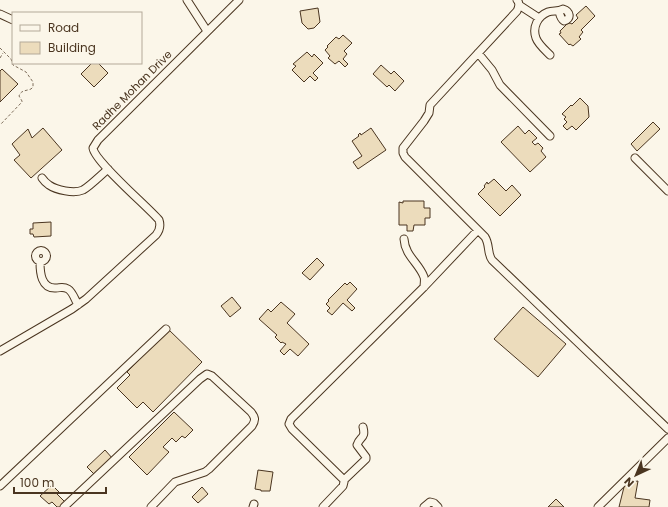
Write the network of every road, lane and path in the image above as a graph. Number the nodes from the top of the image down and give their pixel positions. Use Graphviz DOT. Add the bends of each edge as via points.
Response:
graph roads {
  1 [pos="187,0"];
  2 [pos="239,0"];
  3 [pos="518,3"];
  4 [pos="559,11"];
  5 [pos="0,14"];
  6 [pos="539,18"];
  7 [pos="12,20"];
  8 [pos="208,31"];
  9 [pos="0,48"];
  10 [pos="3,52"];
  11 [pos="478,53"];
  12 [pos="550,55"];
  13 [pos="0,58"];
  14 [pos="12,62"];
  15 [pos="13,64"];
  16 [pos="0,125"];
  17 [pos="550,136"];
  18 [pos="635,158"];
  19 [pos="108,169"];
  20 [pos="42,178"];
  21 [pos="668,191"];
  22 [pos="478,230"];
  23 [pos="404,239"];
  24 [pos="40,262"];
  25 [pos="424,287"];
  26 [pos="78,305"];
  27 [pos="166,329"];
  28 [pos="14,343"];
  29 [pos="0,346"];
  30 [pos="0,351"];
  31 [pos="363,427"];
  32 [pos="668,429"];
  33 [pos="668,438"];
  34 [pos="344,480"];
  35 [pos="0,486"];
  36 [pos="68,506"];
  37 [pos="151,507"];
  38 [pos="323,507"];
  39 [pos="424,507"];
  40 [pos="438,507"];
  41 [pos="598,507"];
  1 -- 8 [label="street"];
  2 -- 8 [label="street, Radhe Mohan Drive"];
  3 -- 6 [label="street"];
  3 -- 11 [label="street" via="517,11"];
  4 -- 6 [label="street" via="549,11"];
  5 -- 7 [label="street"];
  6 -- 12 [label="street" via="535,28 536,37"];
  8 -- 19 [label="street, Radhe Mohan Drive" via="95,144 94,154"];
  9 -- 10 [label="path"];
  10 -- 13 [label="path"];
  10 -- 14 [label="path"];
  11 -- 17 [label="street" via="503,88"];
  11 -- 22 [label="street" via="430,105 428,115 403,148 405,157"];
  15 -- 16 [label="path" via="26,72 33,86 20,93 22,102"];
  18 -- 21 [label="street"];
  19 -- 20 [label="street" via="84,189 76,192 53,188"];
  19 -- 26 [label="street, Radhe Mohan Drive" via="159,220 160,227 156,235"];
  22 -- 25 [label="street"];
  22 -- 32 [label="street" via="487,239 492,260"];
  23 -- 25 [label="street" via="406,250 424,277"];
  24 -- 26 [label="street" via="41,276 45,283 52,288 68,289"];
  25 -- 34 [label="street" via="289,422 292,429"];
  26 -- 28 [label="street, Radhe Mohan Drive"];
  27 -- 35 [label="street"];
  28 -- 29 [label="street"];
  28 -- 30 [label="street, Radhe Mohan Drive"];
  31 -- 34 [label="street" via="364,435 356,446 366,459"];
  33 -- 41 [label="street"];
  34 -- 38 [label="street" via="343,486"];
  36 -- 37 [label="street" via="200,379 207,374 212,376 251,412 255,418 254,422 209,469 175,482"];
  39 -- 40 [label="street" via="430,502"];
}
